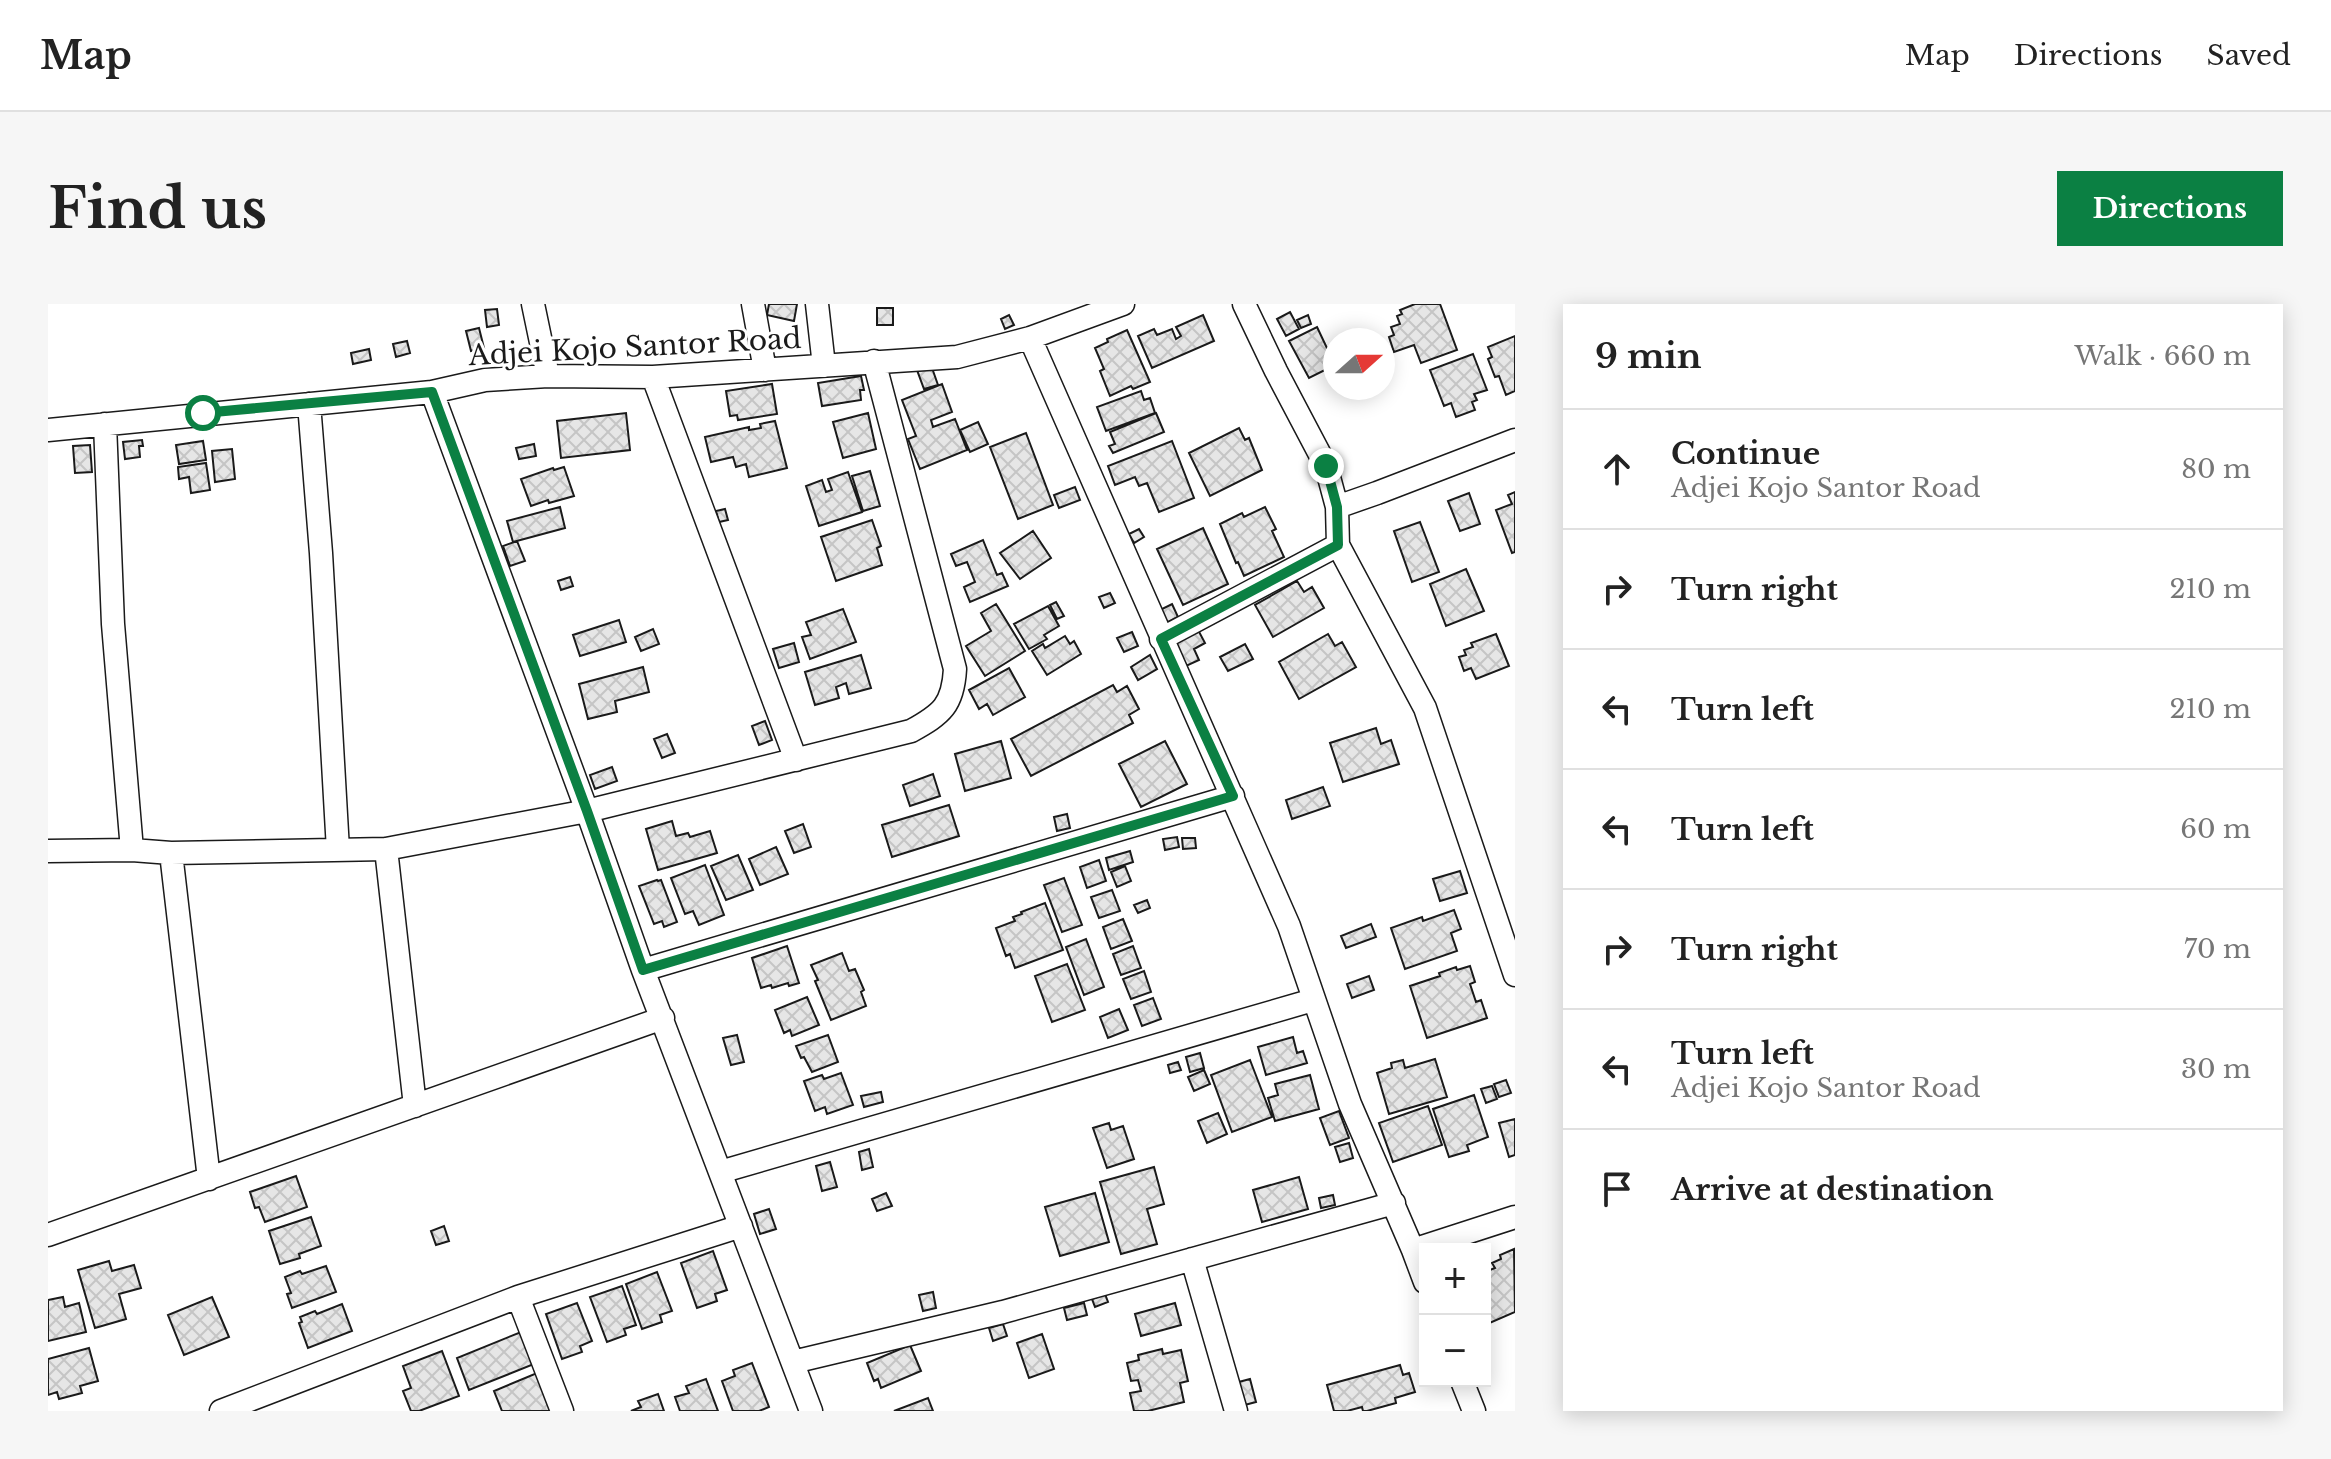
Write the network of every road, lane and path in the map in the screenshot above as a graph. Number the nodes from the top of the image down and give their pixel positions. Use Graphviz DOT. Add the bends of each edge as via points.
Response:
graph roads {
  1 [pos="533,304"];
  2 [pos="753,304"];
  3 [pos="817,304"];
  4 [pos="1123,304"];
  5 [pos="1244,304"];
  6 [pos="1030,338"];
  7 [pos="874,361"];
  8 [pos="824,366"];
  9 [pos="765,370"];
  10 [pos="548,376"];
  11 [pos="653,377"];
  12 [pos="432,392"];
  13 [pos="309,404"];
  14 [pos="105,424"];
  15 [pos="48,430"];
  16 [pos="1515,440"];
  17 [pos="1337,507"];
  18 [pos="1338,545"];
  19 [pos="1161,639"];
  20 [pos="796,760"];
  21 [pos="1233,796"];
  22 [pos="587,811"];
  23 [pos="386,849"];
  24 [pos="132,850"];
  25 [pos="338,850"];
  26 [pos="48,851"];
  27 [pos="171,853"];
  28 [pos="643,970"];
  29 [pos="1515,975"];
  30 [pos="1313,1000"];
  31 [pos="663,1018"];
  32 [pos="415,1106"];
  33 [pos="720,1172"];
  34 [pos="209,1179"];
  35 [pos="1394,1203"];
  36 [pos="1515,1217"];
  37 [pos="741,1226"];
  38 [pos="48,1235"];
  39 [pos="1413,1250"];
  40 [pos="1192,1259"];
  41 [pos="1419,1266"];
  42 [pos="518,1297"];
  43 [pos="793,1362"];
  44 [pos="1464,1387"];
  45 [pos="221,1411"];
  46 [pos="562,1411"];
  47 [pos="811,1411"];
  48 [pos="1236,1411"];
  49 [pos="1474,1411"];
  1 -- 10 [label="street"];
  2 -- 9 [label="street"];
  3 -- 8 [label="street"];
  4 -- 6 [label="street, Adjei Kojo Santor Road"];
  5 -- 17 [label="street" via="1326,466"];
  6 -- 7 [label="street, Adjei Kojo Santor Road" via="957,357"];
  6 -- 19 [label="street"];
  7 -- 8 [label="street, Adjei Kojo Santor Road"];
  7 -- 20 [label="street" via="955,669 954,691 932,720 911,731"];
  8 -- 9 [label="street, Adjei Kojo Santor Road"];
  9 -- 11 [label="street, Adjei Kojo Santor Road"];
  10 -- 11 [label="street, Adjei Kojo Santor Road"];
  10 -- 12 [label="street, Adjei Kojo Santor Road" via="485,380"];
  11 -- 20 [label="street"];
  12 -- 13 [label="street, Adjei Kojo Santor Road"];
  12 -- 22 [label="street"];
  13 -- 14 [label="street, Adjei Kojo Santor Road"];
  13 -- 25 [label="street"];
  14 -- 15 [label="street, Adjei Kojo Santor Road"];
  14 -- 24 [label="street" via="113,624"];
  16 -- 17 [label="street"];
  17 -- 18 [label="street"];
  18 -- 19 [label="street"];
  18 -- 29 [label="street" via="1425,708"];
  19 -- 21 [label="street"];
  20 -- 22 [label="street"];
  21 -- 28 [label="street"];
  21 -- 30 [label="street" via="1289,926"];
  22 -- 23 [label="street"];
  22 -- 28 [label="street"];
  23 -- 25 [label="street"];
  23 -- 32 [label="street"];
  24 -- 26 [label="street"];
  24 -- 27 [label="street"];
  25 -- 27 [label="street"];
  27 -- 34 [label="street"];
  28 -- 31 [label="street"];
  30 -- 33 [label="street"];
  30 -- 35 [label="street" via="1350,1104"];
  31 -- 32 [label="street"];
  31 -- 33 [label="street"];
  32 -- 34 [label="street"];
  33 -- 37 [label="street"];
  34 -- 38 [label="street"];
  35 -- 39 [label="street"];
  35 -- 40 [label="street"];
  36 -- 39 [label="street"];
  37 -- 42 [label="street"];
  37 -- 43 [label="street"];
  39 -- 41 [label="street"];
  40 -- 43 [label="street" via="1003,1312"];
  40 -- 48 [label="street"];
  42 -- 45 [label="street"];
  42 -- 46 [label="street"];
  43 -- 47 [label="street"];
  44 -- 49 [label="street"];
}
